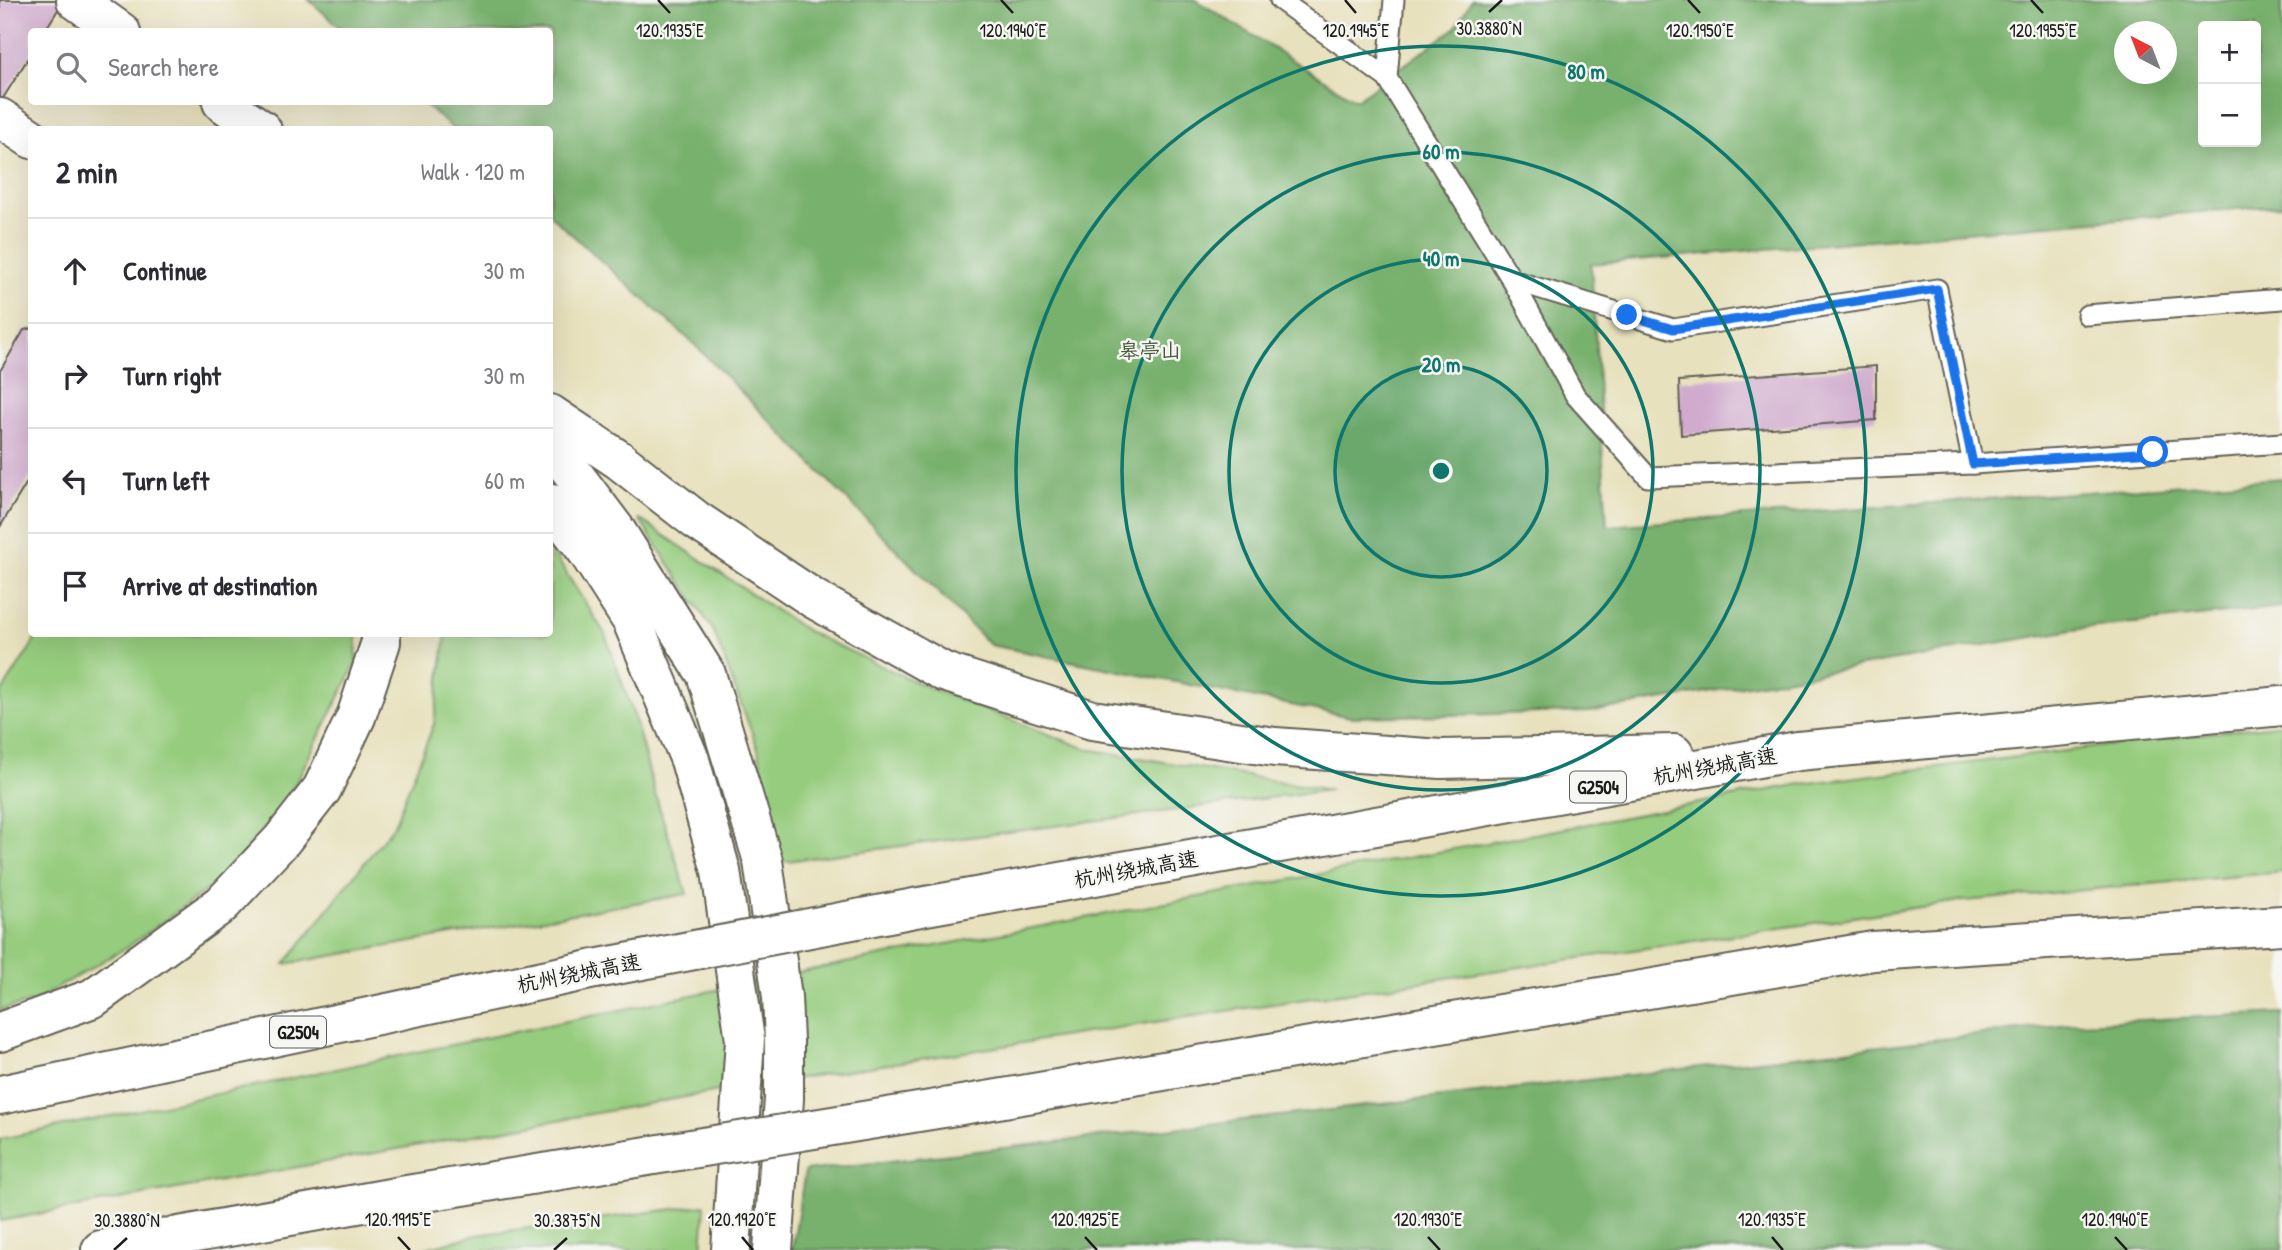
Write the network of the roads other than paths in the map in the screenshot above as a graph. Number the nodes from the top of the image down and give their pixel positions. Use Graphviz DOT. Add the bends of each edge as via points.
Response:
graph roads {
  1 [pos="76,0"];
  2 [pos="1280,0"];
  3 [pos="1394,0"];
  4 [pos="115,28"];
  5 [pos="1387,78"];
  6 [pos="226,105"];
  7 [pos="0,118"];
  8 [pos="256,126"];
  9 [pos="28,136"];
  10 [pos="1512,280"];
  11 [pos="2282,299"];
  12 [pos="2087,315"];
  13 [pos="553,416"];
  14 [pos="2282,443"];
  15 [pos="553,447"];
  16 [pos="1973,464"];
  17 [pos="553,507"];
  18 [pos="381,637"];
  19 [pos="2282,706"];
  20 [pos="1798,751"];
  21 [pos="2282,925"];
  22 [pos="0,1031"];
  23 [pos="0,1095"];
  24 [pos="407,1195"];
  25 [pos="101,1250"];
  26 [pos="241,1250"];
  27 [pos="731,1250"];
  28 [pos="772,1250"];
  1 -- 4 [label="highway"];
  2 -- 5 [label="lane"];
  3 -- 5 [label="lane"];
  5 -- 10 [label="lane"];
  6 -- 8 [label="highway"];
  7 -- 9 [label="highway"];
  10 -- 16 [label="lane" via="1574,395 1648,477"];
  10 -- 16 [label="lane" via="1673,329 1937,289"];
  11 -- 12 [label="lane"];
  13 -- 20 [label="highway" via="814,599 944,672 1092,720 1275,747 1441,759"];
  14 -- 16 [label="lane"];
  15 -- 28 [label="highway" via="615,530 706,674 763,862 784,1041"];
  17 -- 27 [label="highway" via="632,621 690,760 721,871 745,1040"];
  18 -- 22 [label="highway" via="356,716 322,789 222,904 93,998"];
  19 -- 20 [label="highway, 杭州绕城高速 / G2504"];
  20 -- 23 [label="highway, 杭州绕城高速 / G2504, bridge" via="595,969"];
  21 -- 24 [label="highway, bridge" via="1873,951"];
  24 -- 25 [label="highway"];
  24 -- 26 [label="highway"];
}
